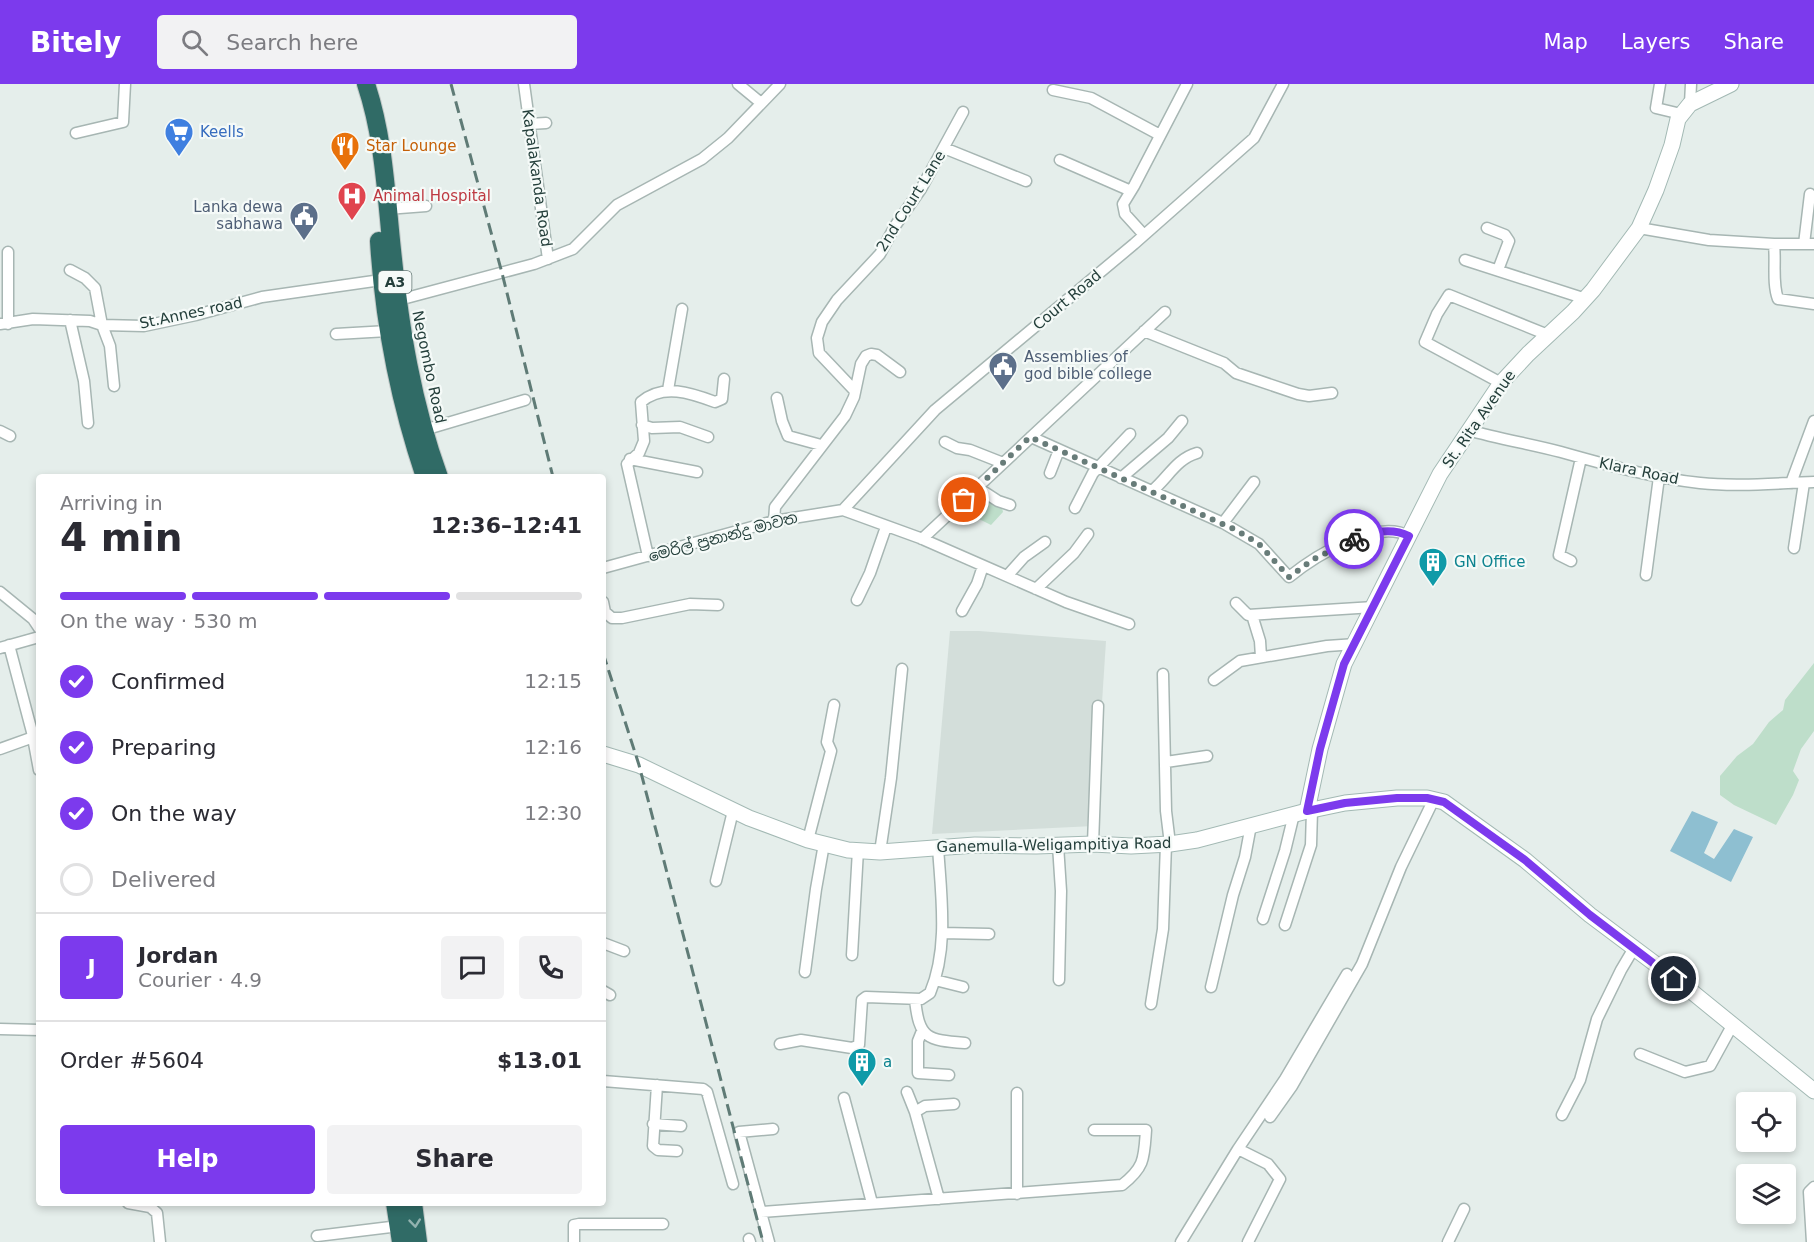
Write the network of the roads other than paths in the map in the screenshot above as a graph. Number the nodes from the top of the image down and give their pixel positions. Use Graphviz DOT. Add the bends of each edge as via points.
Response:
graph roads {
  1 [pos="125,84"];
  2 [pos="355,84"];
  3 [pos="366,84"];
  4 [pos="524,84"];
  5 [pos="738,84"];
  6 [pos="780,84"];
  7 [pos="1186,84"];
  8 [pos="1283,84"];
  9 [pos="1660,84"];
  10 [pos="1691,84"];
  11 [pos="1731,84"];
  12 [pos="1053,90"];
  13 [pos="761,103"];
  14 [pos="1686,109"];
  15 [pos="963,112"];
  16 [pos="546,123"];
  17 [pos="529,124"];
  18 [pos="76,133"];
  19 [pos="1160,135"];
  20 [pos="944,148"];
  21 [pos="1060,160"];
  22 [pos="1026,181"];
  23 [pos="1131,191"];
  24 [pos="1810,194"];
  25 [pos="426,206"];
  26 [pos="387,209"];
  27 [pos="1486,228"];
  28 [pos="1639,228"];
  29 [pos="1144,235"];
  30 [pos="1774,244"];
  31 [pos="1809,244"];
  32 [pos="9,252"];
  33 [pos="548,259"];
  34 [pos="1466,260"];
  35 [pos="70,270"];
  36 [pos="1498,270"];
  37 [pos="381,280"];
  38 [pos="1586,299"];
  39 [pos="391,302"];
  40 [pos="1814,304"];
  41 [pos="682,309"];
  42 [pos="1165,312"];
  43 [pos="70,320"];
  44 [pos="4,324"];
  45 [pos="102,325"];
  46 [pos="388,331"];
  47 [pos="1144,331"];
  48 [pos="336,334"];
  49 [pos="1548,335"];
  50 [pos="900,372"];
  51 [pos="724,379"];
  52 [pos="1501,383"];
  53 [pos="114,386"];
  54 [pos="668,390"];
  55 [pos="855,391"];
  56 [pos="1332,393"];
  57 [pos="777,398"];
  58 [pos="525,400"];
  59 [pos="1182,421"];
  60 [pos="1814,421"];
  61 [pos="88,423"];
  62 [pos="642,425"];
  63 [pos="424,430"];
  64 [pos="1468,430"];
  65 [pos="1130,434"];
  66 [pos="708,437"];
  67 [pos="1030,437"];
  68 [pos="945,442"];
  69 [pos="821,445"];
  70 [pos="1059,450"];
  71 [pos="1197,453"];
  72 [pos="1581,458"];
  73 [pos="630,459"];
  74 [pos="1003,463"];
  75 [pos="1099,468"];
  76 [pos="698,472"];
  77 [pos="1050,473"];
  78 [pos="424,474"];
  79 [pos="438,474"];
  80 [pos="1659,477"];
  81 [pos="1121,478"];
  82 [pos="1254,482"];
  83 [pos="1809,482"];
  84 [pos="1791,483"];
  85 [pos="978,488"];
  86 [pos="1152,491"];
  87 [pos="1010,505"];
  88 [pos="1075,508"];
  89 [pos="843,510"];
  90 [pos="774,521"];
  91 [pos="1223,523"];
  92 [pos="886,527"];
  93 [pos="1088,534"];
  94 [pos="1409,536"];
  95 [pos="921,539"];
  96 [pos="1045,542"];
  97 [pos="1794,548"];
  98 [pos="648,556"];
  99 [pos="1571,561"];
  100 [pos="983,566"];
  101 [pos="606,567"];
  102 [pos="1646,575"];
  103 [pos="1007,576"];
  104 [pos="1036,589"];
  105 [pos="0,592"];
  106 [pos="857,600"];
  107 [pos="1236,603"];
  108 [pos="718,605"];
  109 [pos="1374,607"];
  110 [pos="962,611"];
  111 [pos="606,613"];
  112 [pos="1252,615"];
  113 [pos="36,624"];
  114 [pos="1129,624"];
  115 [pos="36,638"];
  116 [pos="1356,644"];
  117 [pos="5,647"];
  118 [pos="1261,657"];
  119 [pos="902,669"];
  120 [pos="1163,674"];
  121 [pos="1214,680"];
  122 [pos="834,705"];
  123 [pos="1098,706"];
  124 [pos="36,736"];
  125 [pos="0,749"];
  126 [pos="606,755"];
  127 [pos="1207,756"];
  128 [pos="1166,762"];
  129 [pos="1434,799"];
  130 [pos="733,811"];
  131 [pos="1304,811"];
  132 [pos="1251,825"];
  133 [pos="808,840"];
  134 [pos="824,844"];
  135 [pos="1093,844"];
  136 [pos="1168,844"];
  137 [pos="1058,845"];
  138 [pos="938,847"];
  139 [pos="858,850"];
  140 [pos="880,852"];
  141 [pos="716,881"];
  142 [pos="1263,919"];
  143 [pos="1285,925"];
  144 [pos="942,933"];
  145 [pos="989,934"];
  146 [pos="606,944"];
  147 [pos="1634,948"];
  148 [pos="624,951"];
  149 [pos="852,955"];
  150 [pos="805,972"];
  151 [pos="1347,974"];
  152 [pos="935,980"];
  153 [pos="1059,980"];
  154 [pos="963,987"];
  155 [pos="1210,987"];
  156 [pos="915,999"];
  157 [pos="1151,1004"];
  158 [pos="1733,1024"];
  159 [pos="0,1029"];
  160 [pos="36,1030"];
  161 [pos="921,1031"];
  162 [pos="965,1043"];
  163 [pos="780,1044"];
  164 [pos="1640,1054"];
  165 [pos="949,1075"];
  166 [pos="606,1081"];
  167 [pos="657,1085"];
  168 [pos="1814,1091"];
  169 [pos="907,1092"];
  170 [pos="1017,1093"];
  171 [pos="844,1098"];
  172 [pos="954,1104"];
  173 [pos="915,1112"];
  174 [pos="1562,1115"];
  175 [pos="1270,1117"];
  176 [pos="653,1124"];
  177 [pos="681,1126"];
  178 [pos="773,1129"];
  179 [pos="1094,1130"];
  180 [pos="1238,1149"];
  181 [pos="677,1151"];
  182 [pos="733,1184"];
  183 [pos="1814,1187"];
  184 [pos="1017,1194"];
  185 [pos="939,1199"];
  186 [pos="872,1203"];
  187 [pos="144,1206"];
  188 [pos="395,1206"];
  189 [pos="413,1206"];
  190 [pos="1464,1209"];
  191 [pos="761,1212"];
  192 [pos="663,1224"];
  193 [pos="400,1234"];
  194 [pos="317,1236"];
  195 [pos="344,1238"];
  196 [pos="160,1242"];
  197 [pos="418,1242"];
  198 [pos="574,1242"];
  199 [pos="769,1242"];
  200 [pos="1181,1242"];
  201 [pos="1248,1242"];
  202 [pos="1448,1242"];
  203 [pos="1812,1242"];
  1 -- 18 [label="street" via="123,122"];
  2 -- 37 [label="highway, Negombo Road / A3" via="375,174"];
  3 -- 26 [label="highway, Negombo Road / A3" via="383,155"];
  4 -- 17 [label="street, Kapalakanda Road"];
  5 -- 13 [label="street"];
  6 -- 13 [label="street"];
  7 -- 19 [label="street"];
  8 -- 29 [label="street, Court Road" via="1254,138"];
  9 -- 14 [label="street" via="1656,108"];
  10 -- 14 [label="street"];
  11 -- 14 [label="street"];
  12 -- 19 [label="street" via="1091,98"];
  13 -- 33 [label="street" via="702,159 617,205 573,249"];
  14 -- 28 [label="street, St. Rita Avenue" via="1678,119 1656,190"];
  15 -- 20 [label="street, 2nd Court Lane"];
  16 -- 17 [label="street"];
  17 -- 33 [label="street, Kapalakanda Road"];
  19 -- 23 [label="street"];
  20 -- 22 [label="street"];
  20 -- 55 [label="street, 2nd Court Lane" via="880,254 822,322 817,338 819,353"];
  21 -- 23 [label="street"];
  23 -- 29 [label="street" via="1123,204 1125,214"];
  24 -- 31 [label="street"];
  25 -- 26 [label="street"];
  26 -- 39 [label="highway, Negombo Road / A3"];
  27 -- 36 [label="street" via="1505,235 1509,241"];
  28 -- 30 [label="street" via="1709,240"];
  28 -- 38 [label="street, St. Rita Avenue"];
  29 -- 89 [label="street, Court Road" via="935,410"];
  30 -- 31 [label="street"];
  30 -- 40 [label="street" via="1778,299"];
  32 -- 44 [label="street"];
  33 -- 39 [label="street, Kapalakanda Road"];
  34 -- 36 [label="street"];
  35 -- 45 [label="street" via="95,288"];
  36 -- 38 [label="street"];
  37 -- 39 [label="highway, Negombo Road / A3"];
  37 -- 45 [label="street, St.Annes road" via="262,297 144,326"];
  38 -- 49 [label="street, St. Rita Avenue"];
  39 -- 46 [label="highway, Negombo Road / A3"];
  39 -- 63 [label="highway, Negombo Road / A3"];
  41 -- 54 [label="street"];
  42 -- 47 [label="street"];
  43 -- 44 [label="street, St.Annes road" via="33,319"];
  43 -- 45 [label="street, St.Annes road"];
  43 -- 61 [label="street" via="84,381"];
  45 -- 53 [label="street" via="110,346"];
  46 -- 48 [label="street"];
  46 -- 78 [label="highway, Negombo Road / A3" via="404,408"];
  47 -- 56 [label="street" via="1224,363 1236,373 1298,394"];
  47 -- 67 [label="street"];
  49 -- 52 [label="street, St. Rita Avenue"];
  49 -- 52 [label="street" via="1449,295 1425,342"];
  50 -- 55 [label="street" via="877,355 866,356"];
  51 -- 54 [label="street" via="722,399 715,402"];
  52 -- 64 [label="street, St. Rita Avenue"];
  54 -- 62 [label="street" via="655,392 641,402"];
  55 -- 69 [label="street" via="844,416"];
  57 -- 69 [label="street" via="788,436"];
  58 -- 63 [label="street"];
  59 -- 81 [label="street"];
  60 -- 84 [label="street"];
  62 -- 66 [label="street" via="680,427"];
  62 -- 73 [label="street" via="644,441 639,453"];
  63 -- 79 [label="highway, Negombo Road / A3"];
  64 -- 72 [label="street, Klara Road"];
  64 -- 94 [label="street, St. Rita Avenue" via="1440,474"];
  65 -- 75 [label="street"];
  67 -- 70 [label="street"];
  67 -- 74 [label="street"];
  68 -- 74 [label="street"];
  69 -- 90 [label="street" via="775,507"];
  70 -- 75 [label="street"];
  70 -- 77 [label="street"];
  71 -- 86 [label="street" via="1177,463"];
  72 -- 80 [label="street, Klara Road"];
  72 -- 99 [label="street" via="1559,555"];
  73 -- 76 [label="street"];
  73 -- 98 [label="street" via="627,464"];
  74 -- 85 [label="street"];
  75 -- 81 [label="street"];
  75 -- 88 [label="street"];
  80 -- 84 [label="street, Klara Road" via="1702,483"];
  80 -- 102 [label="street"];
  81 -- 86 [label="street"];
  82 -- 91 [label="street"];
  83 -- 84 [label="street, Klara Road"];
  83 -- 97 [label="street"];
  85 -- 87 [label="street"];
  85 -- 95 [label="street"];
  86 -- 91 [label="street"];
  89 -- 90 [label="street, මෙරිල් ප්‍රනාන්දු මාවත"];
  89 -- 92 [label="street"];
  90 -- 98 [label="street, මෙරිල් ප්‍රනාන්දු මාවත"];
  91 -- 94 [label="street" via="1259,544 1289,577 1314,559 1367,534 1396,531"];
  92 -- 95 [label="street"];
  92 -- 106 [label="street"];
  93 -- 104 [label="street"];
  94 -- 109 [label="street, St. Rita Avenue"];
  95 -- 100 [label="street"];
  96 -- 103 [label="street"];
  98 -- 101 [label="street, මෙරිල් ප්‍රනාන්දු මාවත"];
  100 -- 103 [label="street"];
  100 -- 110 [label="street"];
  103 -- 104 [label="street"];
  104 -- 114 [label="street"];
  105 -- 113 [label="street"];
  107 -- 112 [label="street"];
  108 -- 111 [label="street" via="690,604 622,618 612,618"];
  109 -- 112 [label="street"];
  109 -- 116 [label="street, St. Rita Avenue"];
  112 -- 118 [label="street"];
  115 -- 117 [label="street"];
  116 -- 118 [label="street"];
  116 -- 131 [label="street, St. Rita Avenue" via="1344,664"];
  117 -- 124 [label="street"];
  118 -- 121 [label="street" via="1240,661"];
  119 -- 140 [label="street"];
  120 -- 128 [label="street"];
  122 -- 133 [label="street" via="827,742 831,751"];
  123 -- 135 [label="street"];
  124 -- 125 [label="street"];
  126 -- 130 [label="street, Ganemulla-Weligampitiya Road" via="639,765"];
  127 -- 128 [label="street"];
  128 -- 136 [label="street"];
  129 -- 131 [label="street, Ganemulla-Weligampitiya Road" via="1397,798"];
  129 -- 147 [label="street, Ganemulla-Weligampitiya Road" via="1444,802 1525,860"];
  129 -- 175 [label="street" via="1401,867 1362,964"];
  130 -- 133 [label="street, Ganemulla-Weligampitiya Road"];
  130 -- 141 [label="street"];
  131 -- 132 [label="street, Ganemulla-Weligampitiya Road"];
  131 -- 142 [label="street" via="1285,851"];
  131 -- 143 [label="street" via="1311,845"];
  132 -- 136 [label="street, Ganemulla-Weligampitiya Road"];
  132 -- 155 [label="street"];
  133 -- 134 [label="street, Ganemulla-Weligampitiya Road"];
  134 -- 139 [label="street, Ganemulla-Weligampitiya Road"];
  134 -- 150 [label="street"];
  135 -- 136 [label="street, Ganemulla-Weligampitiya Road"];
  135 -- 137 [label="street, Ganemulla-Weligampitiya Road"];
  136 -- 157 [label="street" via="1163,929"];
  137 -- 138 [label="street, Ganemulla-Weligampitiya Road"];
  137 -- 153 [label="street"];
  138 -- 140 [label="street, Ganemulla-Weligampitiya Road"];
  138 -- 144 [label="street"];
  139 -- 140 [label="street, Ganemulla-Weligampitiya Road"];
  139 -- 149 [label="street"];
  144 -- 145 [label="street"];
  144 -- 152 [label="street"];
  146 -- 148 [label="street"];
  147 -- 158 [label="street, Ganemulla-Weligampitiya Road"];
  147 -- 174 [label="street" via="1597,1019 1580,1080"];
  151 -- 180 [label="street"];
  152 -- 154 [label="street"];
  152 -- 156 [label="street" via="930,993"];
  156 -- 161 [label="street"];
  156 -- 163 [label="street" via="862,1000 859,1045 852,1048 801,1040"];
  158 -- 164 [label="street" via="1710,1066 1685,1072"];
  158 -- 168 [label="street, Ganemulla-Weligampitiya Road"];
  159 -- 160 [label="street"];
  161 -- 162 [label="street" via="942,1041"];
  161 -- 165 [label="street" via="918,1073"];
  166 -- 167 [label="street"];
  167 -- 176 [label="street"];
  167 -- 182 [label="street" via="707,1092"];
  169 -- 173 [label="street"];
  170 -- 184 [label="street"];
  171 -- 186 [label="street"];
  172 -- 173 [label="street" via="925,1106"];
  173 -- 185 [label="street"];
  176 -- 177 [label="street"];
  176 -- 181 [label="street" via="653,1146"];
  178 -- 191 [label="street" via="739,1132"];
  179 -- 184 [label="street" via="1146,1130 1144,1161 1133,1177 1122,1185"];
  180 -- 200 [label="street"];
  180 -- 201 [label="street" via="1268,1164 1280,1179"];
  183 -- 203 [label="street" via="1809,1192"];
  184 -- 185 [label="street"];
  185 -- 186 [label="street"];
  186 -- 191 [label="street"];
  187 -- 196 [label="street" via="157,1213"];
  188 -- 193 [label="highway"];
  189 -- 197 [label="highway, one-way"];
  190 -- 202 [label="street"];
  191 -- 199 [label="street"];
  192 -- 198 [label="street" via="574,1225"];
  193 -- 195 [label="street"];
  194 -- 195 [label="street"];
}
